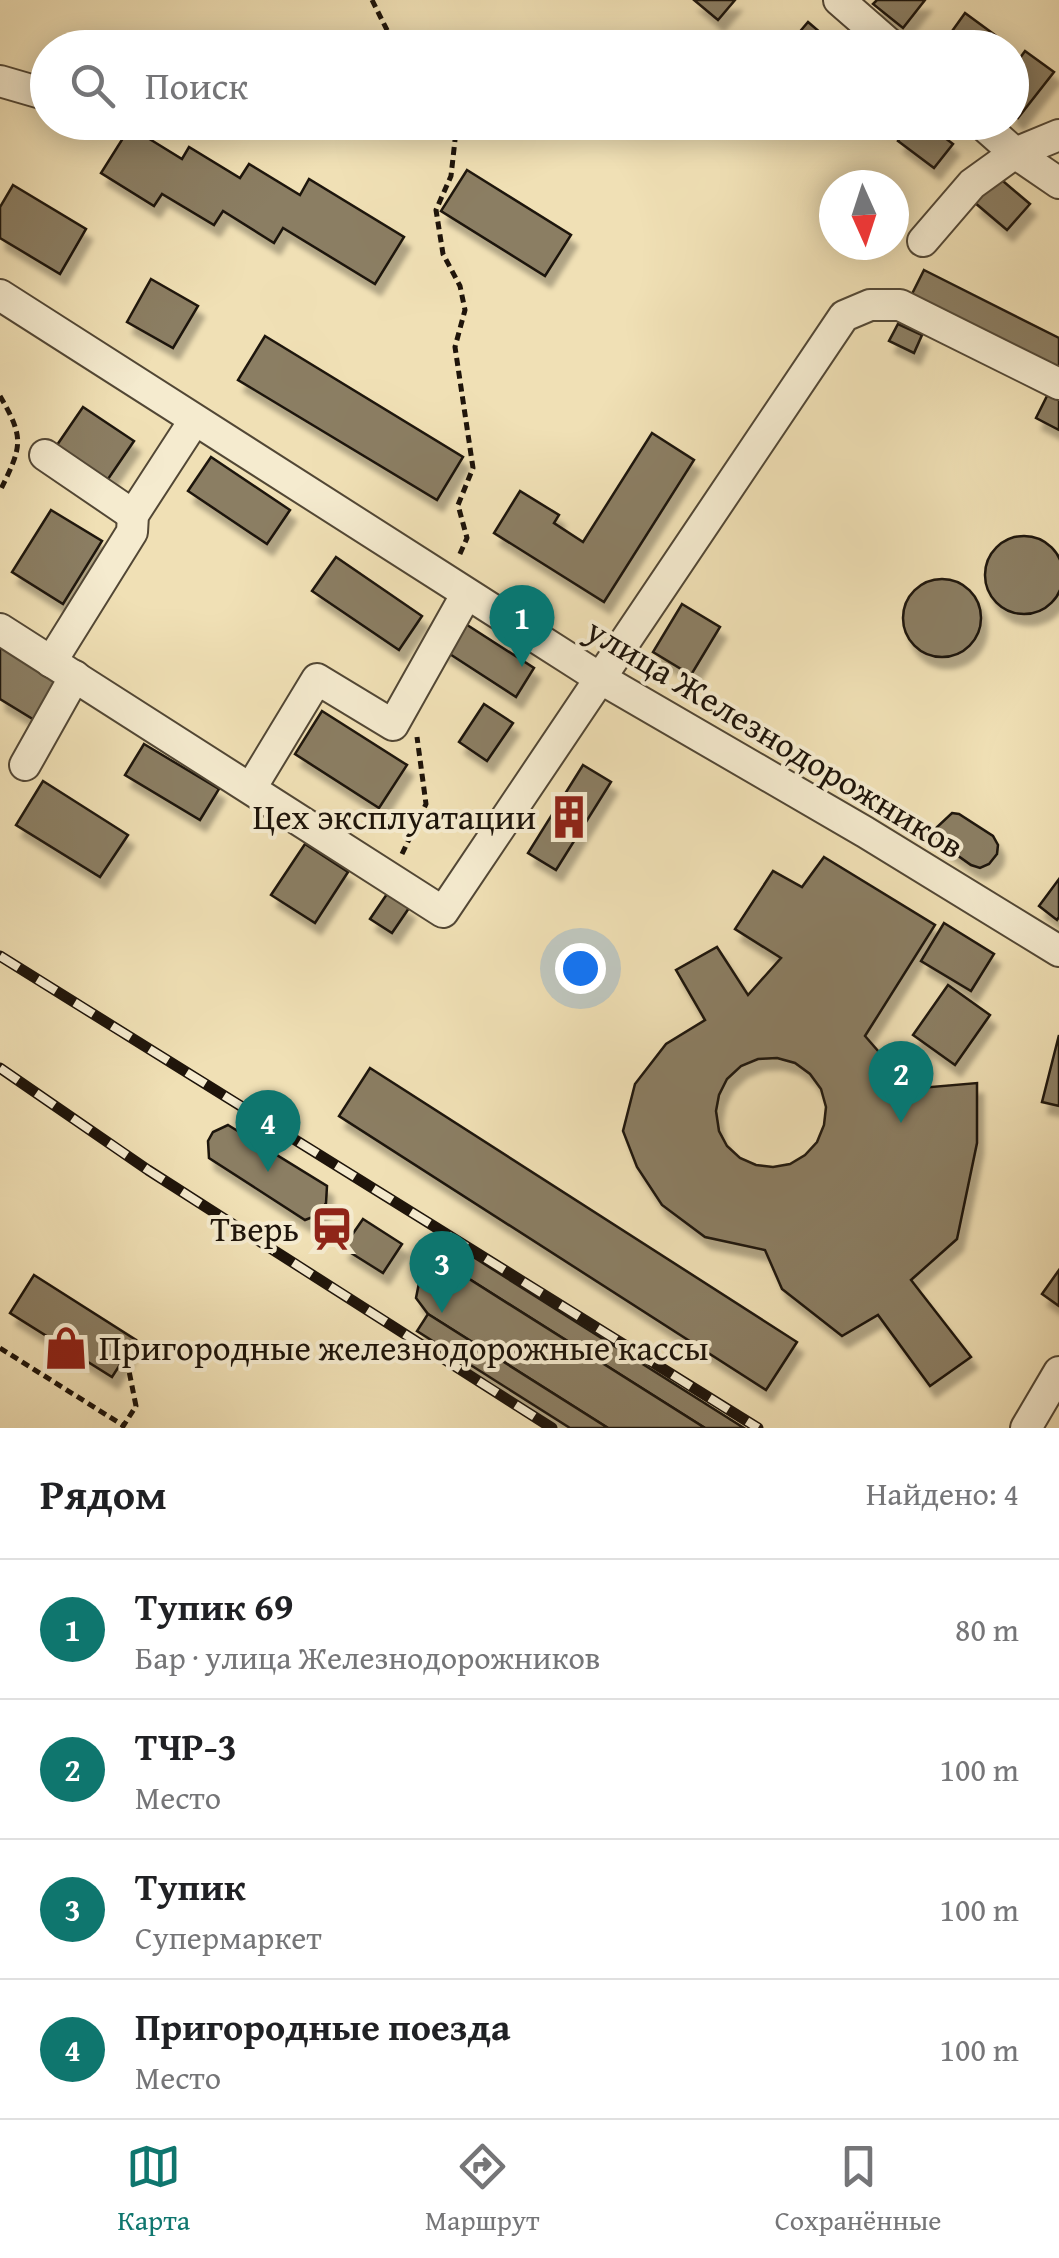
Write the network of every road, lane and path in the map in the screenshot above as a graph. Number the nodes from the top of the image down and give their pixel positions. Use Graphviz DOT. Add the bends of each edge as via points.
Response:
graph roads {
  1 [pos="372,0"];
  2 [pos="839,0"];
  3 [pos="387,30"];
  4 [pos="873,30"];
  5 [pos="0,81"];
  6 [pos="30,90"];
  7 [pos="1059,135"];
  8 [pos="455,140"];
  9 [pos="1001,140"];
  10 [pos="1015,152"];
  11 [pos="1059,183"];
  12 [pos="922,240"];
  13 [pos="0,296"];
  14 [pos="1059,384"];
  15 [pos="0,396"];
  16 [pos="194,421"];
  17 [pos="45,455"];
  18 [pos="0,491"];
  19 [pos="133,515"];
  20 [pos="457,588"];
  21 [pos="0,630"];
  22 [pos="63,669"];
  23 [pos="598,677"];
  24 [pos="408,698"];
  25 [pos="25,765"];
  26 [pos="251,788"];
  27 [pos="391,877"];
  28 [pos="1059,951"];
  29 [pos="0,1348"];
  30 [pos="126,1356"];
  31 [pos="1059,1372"];
  32 [pos="123,1427"];
  33 [pos="1026,1428"];
  1 -- 3 [label="path"];
  2 -- 4 [label="street"];
  5 -- 6 [label="street"];
  7 -- 10 [label="street"];
  8 -- 20 [label="path" via="451,176 436,210 443,254 465,310 455,348 474,468 458,505 468,538"];
  9 -- 10 [label="street"];
  10 -- 11 [label="street"];
  10 -- 12 [label="street" via="972,184"];
  13 -- 16 [label="street, улица Железнодорожников"];
  14 -- 23 [label="street" via="900,305 870,305 844,316"];
  15 -- 18 [label="path" via="19,428 15,462"];
  16 -- 19 [label="street"];
  16 -- 20 [label="street, улица Железнодорожников"];
  17 -- 19 [label="street"];
  19 -- 22 [label="street" via="132,532"];
  20 -- 23 [label="street, улица Железнодорожников"];
  20 -- 24 [label="street"];
  21 -- 22 [label="street"];
  22 -- 25 [label="street"];
  22 -- 26 [label="street"];
  23 -- 27 [label="street" via="443,912"];
  23 -- 28 [label="street, улица Железнодорожников"];
  24 -- 26 [label="street" via="392,725 317,678"];
  24 -- 27 [label="path" via="426,804"];
  26 -- 27 [label="street"];
  29 -- 32 [label="path"];
  30 -- 32 [label="path" via="136,1406"];
  31 -- 33 [label="street"];
}
